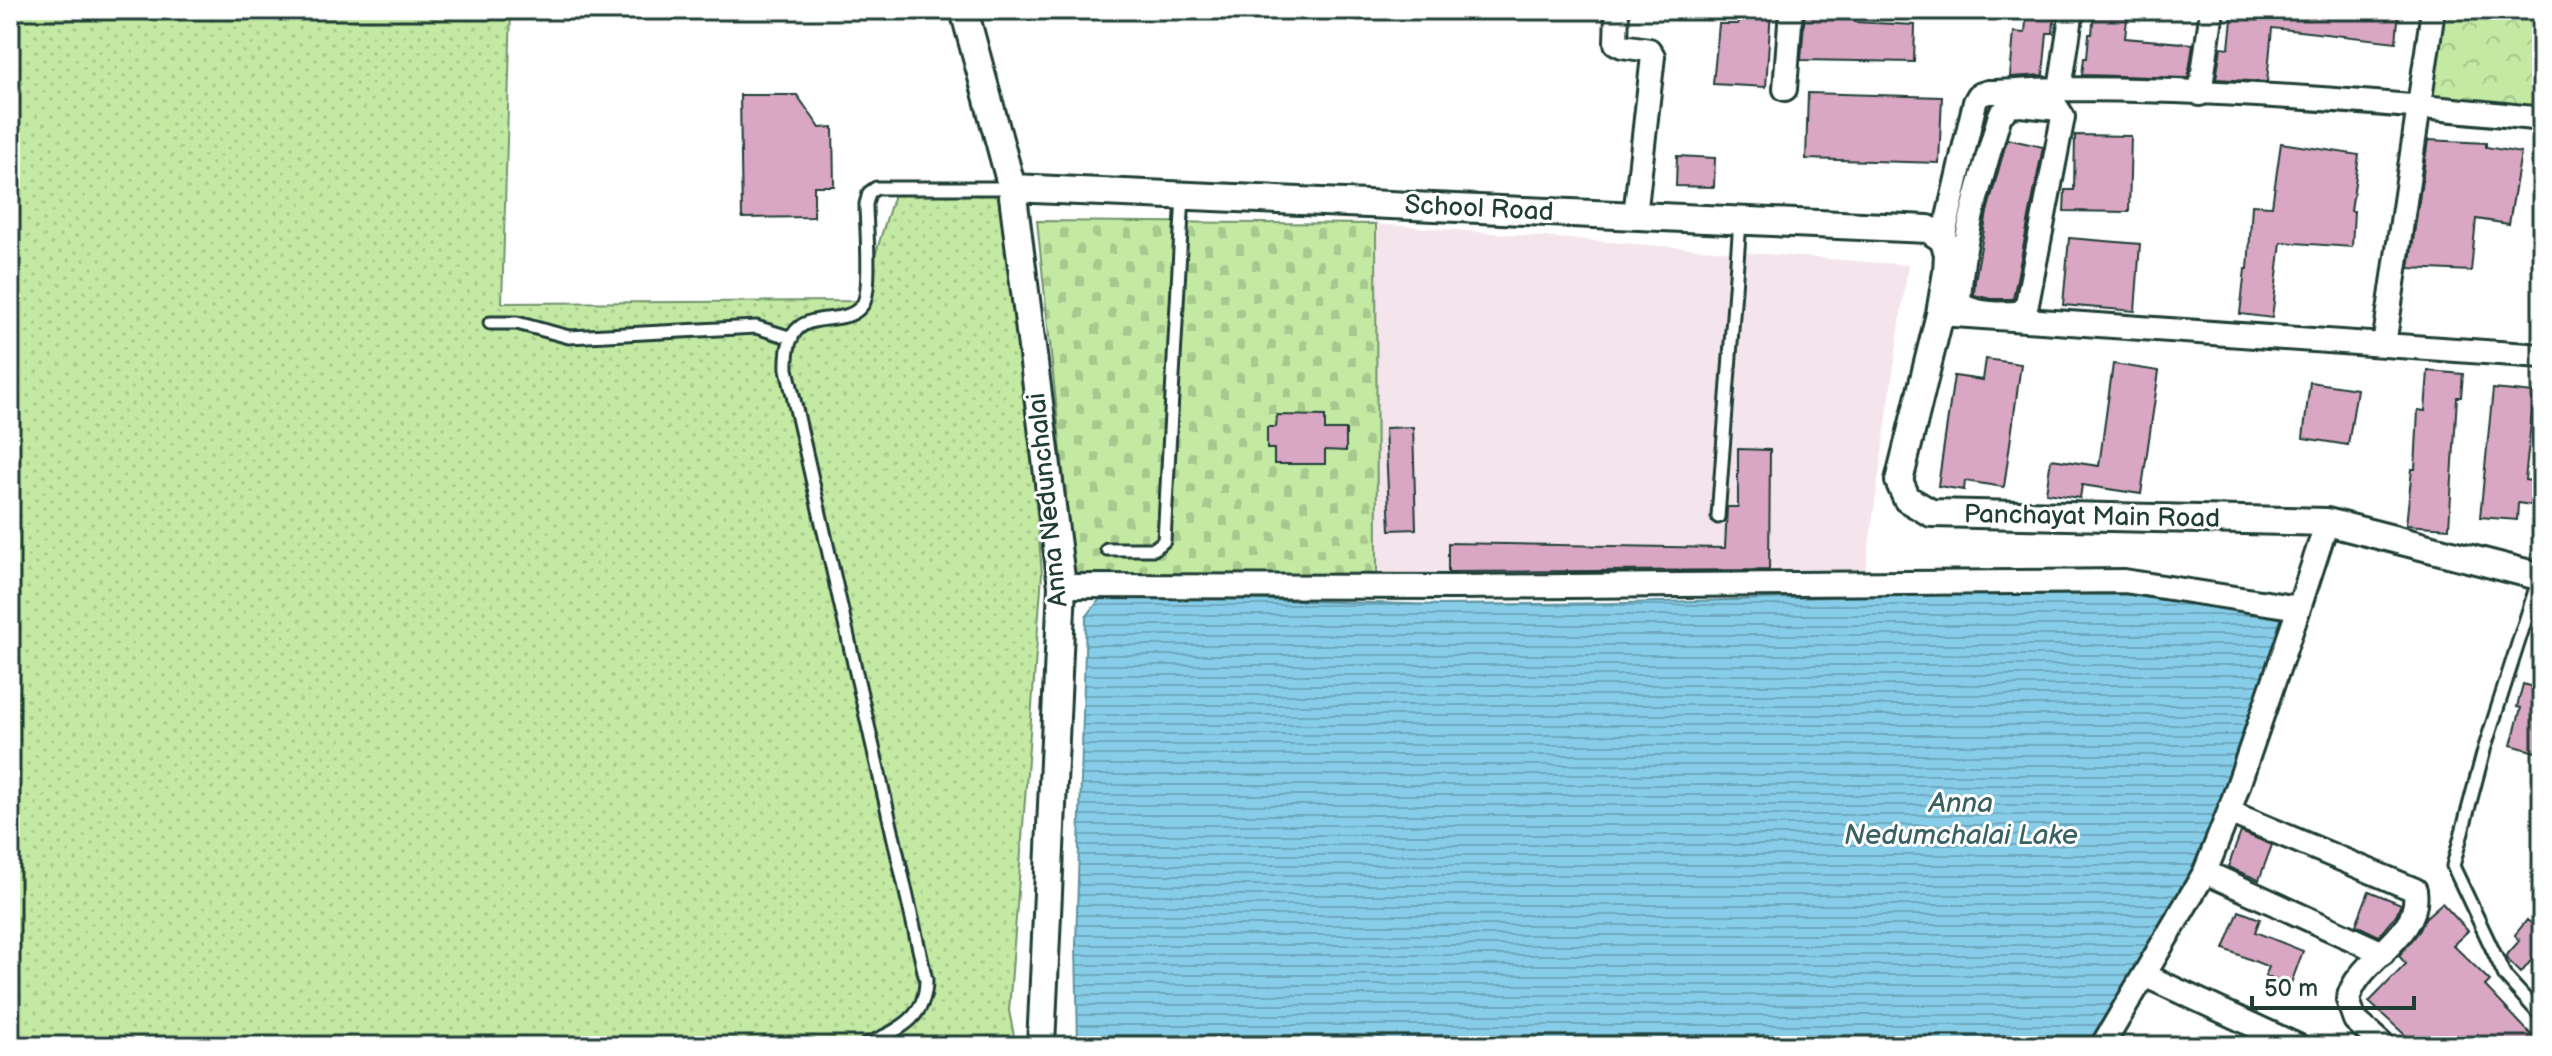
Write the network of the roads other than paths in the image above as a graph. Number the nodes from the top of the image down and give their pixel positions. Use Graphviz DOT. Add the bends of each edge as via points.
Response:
graph roads {
  1 [pos="964,10"];
  2 [pos="1617,10"];
  3 [pos="1791,10"];
  4 [pos="2072,10"];
  5 [pos="2212,10"];
  6 [pos="2433,10"];
  7 [pos="1785,89"];
  8 [pos="2060,89"];
  9 [pos="2200,94"];
  10 [pos="2418,106"];
  11 [pos="2542,119"];
  12 [pos="1012,188"];
  13 [pos="1183,195"];
  14 [pos="1635,216"];
  15 [pos="1740,221"];
  16 [pos="1955,225"];
  17 [pos="1940,314"];
  18 [pos="490,323"];
  19 [pos="792,338"];
  20 [pos="2384,345"];
  21 [pos="2542,356"];
  22 [pos="1718,517"];
  23 [pos="2327,522"];
  24 [pos="1107,549"];
  25 [pos="2541,577"];
  26 [pos="1062,586"];
  27 [pos="2299,608"];
  28 [pos="2229,812"];
  29 [pos="2205,872"];
  30 [pos="2383,953"];
  31 [pos="2144,975"];
  32 [pos="2542,1017"];
  33 [pos="864,1046"];
  34 [pos="1041,1046"];
  35 [pos="2102,1046"];
  36 [pos="2298,1046"];
  37 [pos="2384,1046"];
  1 -- 12 [label="street, Anna Nedunchalai"];
  2 -- 14 [label="street" via="1616,43 1649,50 1653,56"];
  3 -- 7 [label="street"];
  4 -- 8 [label="street"];
  5 -- 9 [label="street"];
  6 -- 10 [label="street"];
  8 -- 9 [label="street"];
  8 -- 16 [label="street" via="1979,95"];
  9 -- 10 [label="street"];
  10 -- 11 [label="street"];
  10 -- 20 [label="street"];
  12 -- 13 [label="street, School Road"];
  12 -- 19 [label="lane" via="876,188 866,204 867,289 862,306 848,315 807,322"];
  12 -- 26 [label="street, Anna Nedunchalai"];
  13 -- 14 [label="street, School Road"];
  13 -- 24 [label="lane" via="1164,541 1154,549"];
  14 -- 15 [label="street, School Road"];
  15 -- 16 [label="street, School Road" via="1928,229"];
  15 -- 22 [label="lane"];
  16 -- 16 [label="street" via="2000,115 2010,106 2058,109 2063,117 2059,140 2022,312 1959,304"];
  16 -- 17 [label="street, Panchayat Main Road"];
  17 -- 20 [label="street"];
  17 -- 23 [label="street, Panchayat Main Road" via="1899,481 1907,499 1931,513"];
  18 -- 19 [label="lane" via="517,323 569,337 756,327"];
  19 -- 33 [label="lane" via="787,369 926,980 923,1006 915,1016"];
  20 -- 21 [label="street"];
  23 -- 25 [label="street, Panchayat Main Road"];
  23 -- 27 [label="street"];
  25 -- 32 [label="lane" via="2484,750 2453,866 2505,976"];
  26 -- 27 [label="street" via="2124,581"];
  26 -- 34 [label="street, Anna Nedunchalai"];
  27 -- 28 [label="street"];
  28 -- 29 [label="street"];
  28 -- 30 [label="street" via="2415,890 2410,922"];
  29 -- 30 [label="street"];
  29 -- 31 [label="street"];
  30 -- 37 [label="street" via="2355,983 2348,1000 2355,1020"];
  31 -- 35 [label="street"];
  31 -- 36 [label="street"];
}
